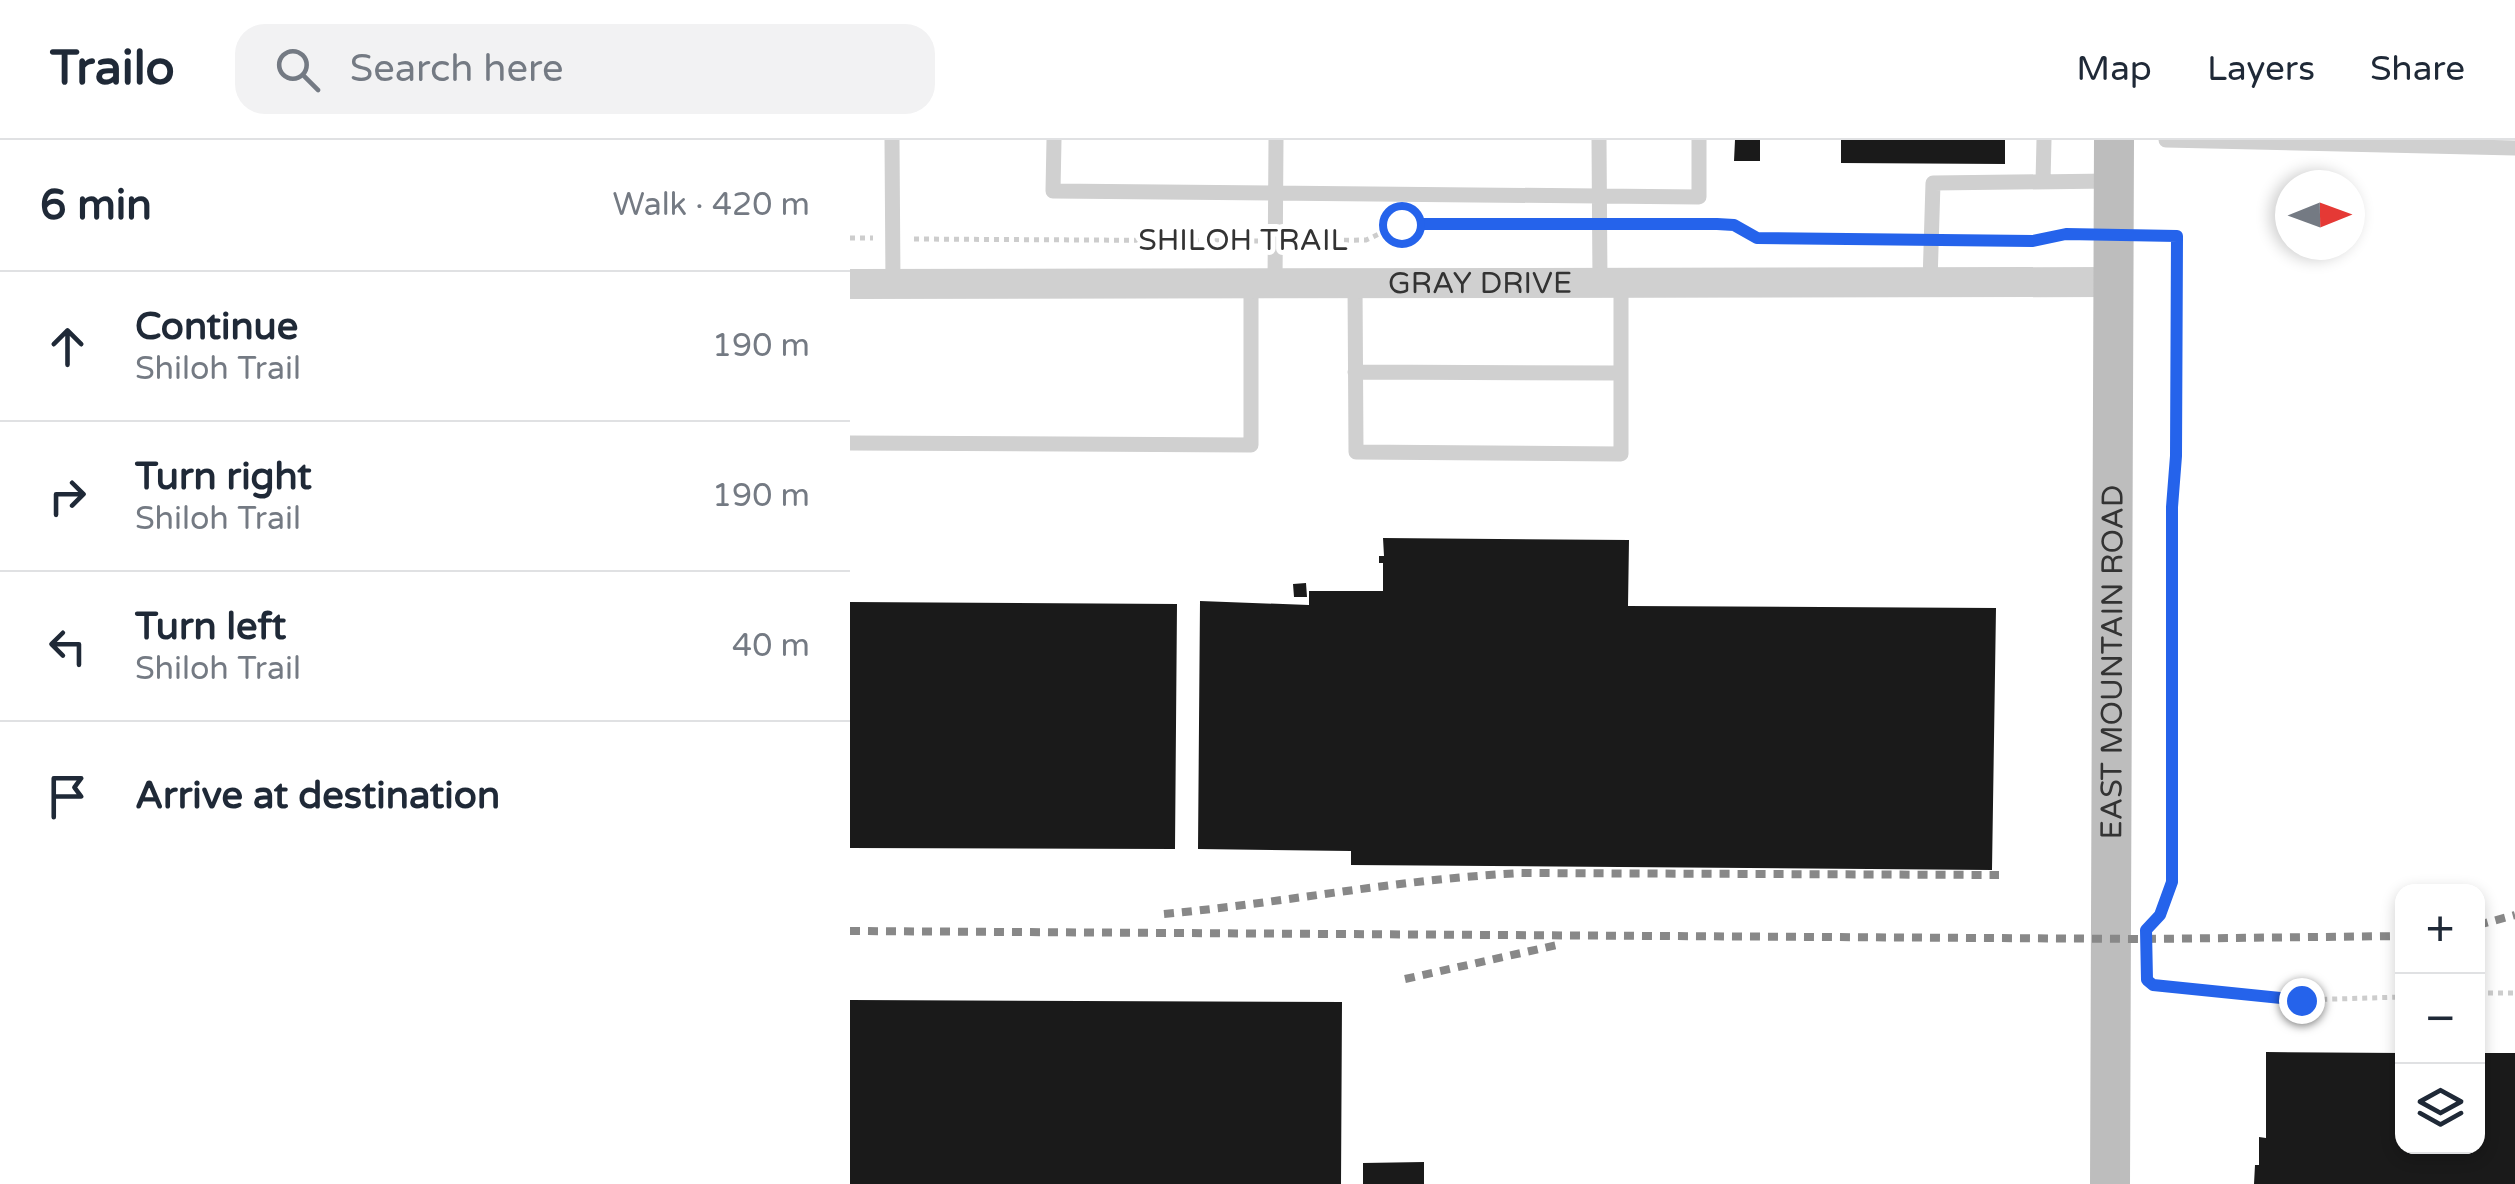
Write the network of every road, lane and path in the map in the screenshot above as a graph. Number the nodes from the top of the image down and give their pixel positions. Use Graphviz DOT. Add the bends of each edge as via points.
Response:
graph roads {
  1 [pos="892,140"];
  2 [pos="1054,140"];
  3 [pos="1276,140"];
  4 [pos="1600,140"];
  5 [pos="1699,140"];
  6 [pos="2044,140"];
  7 [pos="2114,140"];
  8 [pos="2166,140"];
  9 [pos="2515,148"];
  10 [pos="2043,182"];
  11 [pos="2114,182"];
  12 [pos="1274,193"];
  13 [pos="1598,196"];
  14 [pos="1598,224"];
  15 [pos="2113,234"];
  16 [pos="850,238"];
  17 [pos="892,238"];
  18 [pos="1931,240"];
  19 [pos="1274,241"];
  20 [pos="1930,282"];
  21 [pos="2112,282"];
  22 [pos="1263,283"];
  23 [pos="1610,283"];
  24 [pos="850,284"];
  25 [pos="893,284"];
  26 [pos="1355,284"];
  27 [pos="1356,372"];
  28 [pos="1621,373"];
  29 [pos="850,443"];
  30 [pos="2145,939"];
  31 [pos="2146,966"];
  32 [pos="2485,993"];
  33 [pos="2515,993"];
  34 [pos="2395,998"];
  35 [pos="2110,1184"];
  1 -- 17 [label="lane"];
  2 -- 12 [label="lane" via="1053,191"];
  3 -- 12 [label="lane"];
  4 -- 13 [label="lane"];
  5 -- 13 [label="lane" via="1699,196"];
  6 -- 10 [label="lane"];
  7 -- 11 [label="street, EAST MOUNTAIN ROAD"];
  8 -- 9 [label="lane"];
  10 -- 11 [label="lane"];
  10 -- 18 [label="lane" via="1934,183"];
  11 -- 15 [label="street, EAST MOUNTAIN ROAD"];
  12 -- 13 [label="lane"];
  12 -- 19 [label="lane"];
  13 -- 14 [label="lane"];
  14 -- 18 [label="path, SHILOH TRAIL" via="1734,225 1757,238"];
  14 -- 19 [label="path, SHILOH TRAIL" via="1427,222 1401,224 1366,240"];
  14 -- 23 [label="lane"];
  15 -- 18 [label="path, SHILOH TRAIL"];
  15 -- 21 [label="street, EAST MOUNTAIN ROAD"];
  15 -- 30 [label="path, SHILOH TRAIL" via="2177,236 2172,882"];
  16 -- 17 [label="path, SHILOH TRAIL"];
  17 -- 19 [label="path, SHILOH TRAIL"];
  17 -- 25 [label="lane"];
  18 -- 20 [label="lane"];
  19 -- 22 [label="lane"];
  20 -- 21 [label="street, GRAY DRIVE"];
  20 -- 23 [label="street, GRAY DRIVE"];
  21 -- 35 [label="street, EAST MOUNTAIN ROAD"];
  22 -- 25 [label="street, GRAY DRIVE"];
  22 -- 26 [label="street, GRAY DRIVE"];
  22 -- 29 [label="lane" via="1251,445"];
  23 -- 26 [label="street, GRAY DRIVE"];
  23 -- 28 [label="lane"];
  24 -- 25 [label="street, GRAY DRIVE"];
  26 -- 27 [label="lane"];
  27 -- 28 [label="lane"];
  27 -- 28 [label="lane" via="1356,452 1564,454 1621,454"];
  31 -- 34 [label="path" via="2148,984 2169,987 2301,1000"];
  32 -- 33 [label="path"];
}
